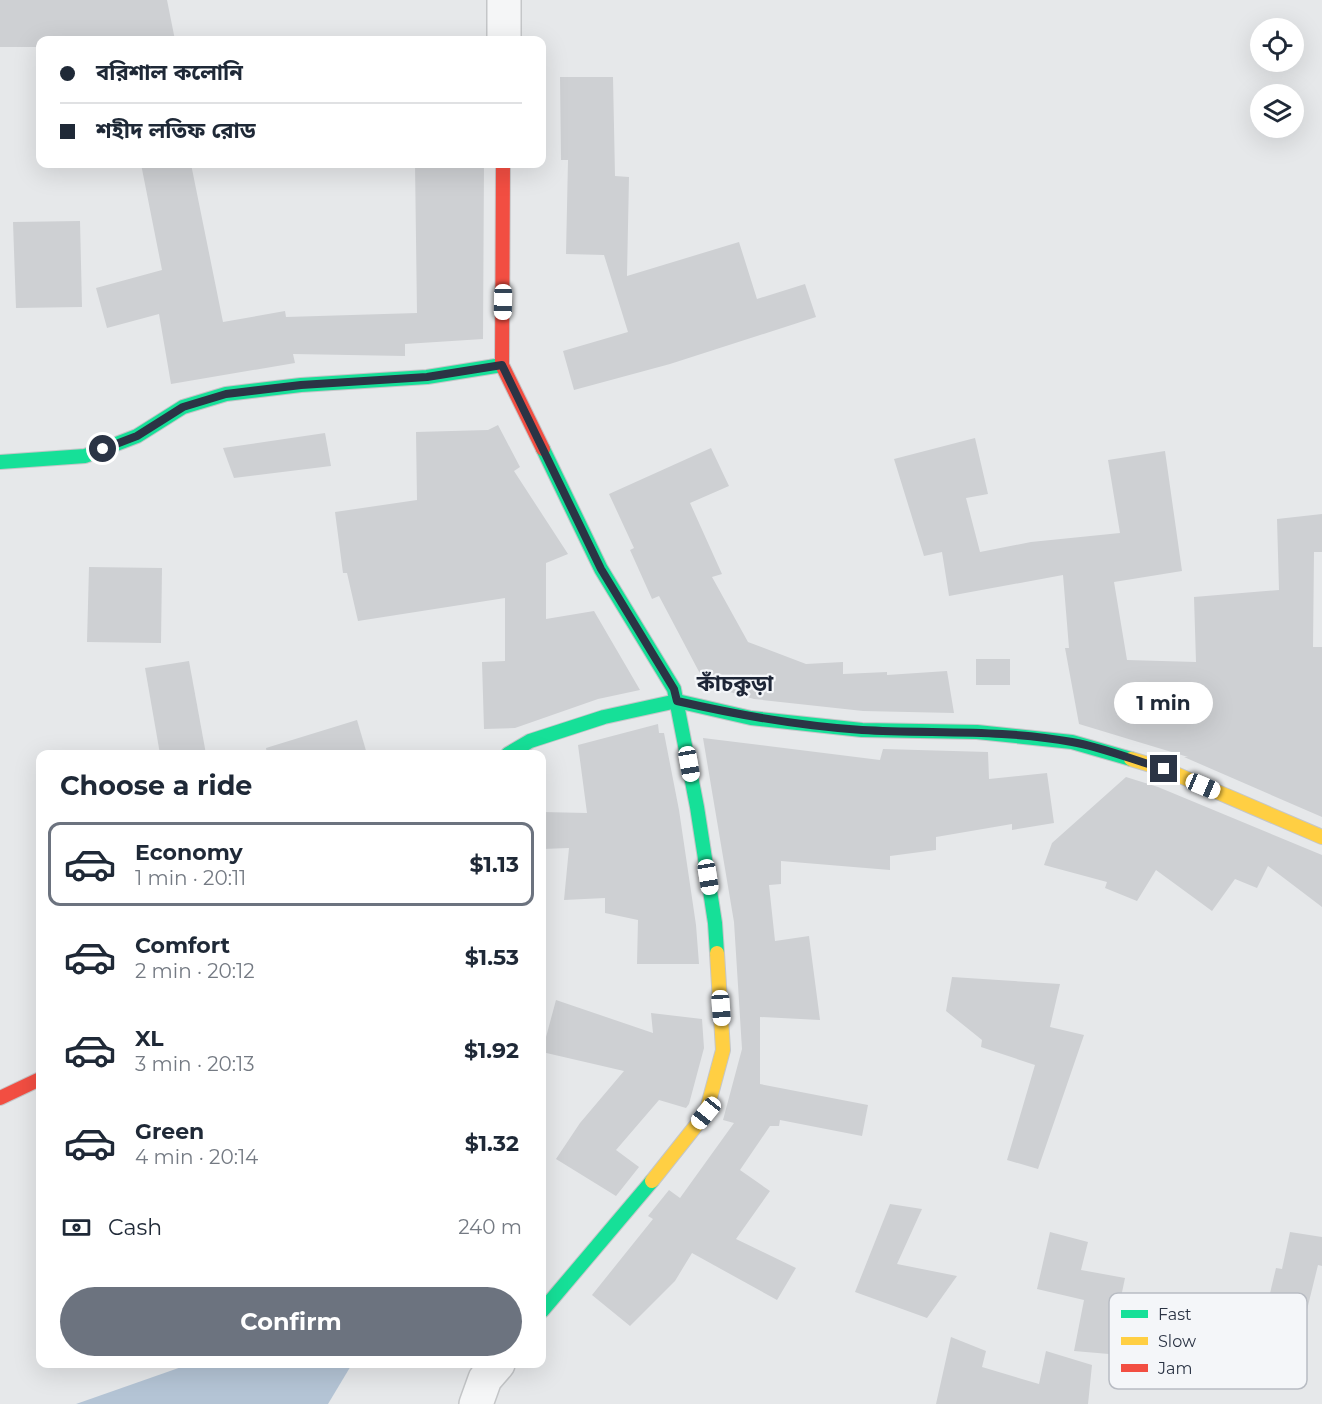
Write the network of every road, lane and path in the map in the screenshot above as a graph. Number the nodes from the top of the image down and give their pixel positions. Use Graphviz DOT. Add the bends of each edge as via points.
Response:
graph roads {
  1 [pos="504,0"];
  2 [pos="504,36"];
  3 [pos="503,168"];
  4 [pos="502,365"];
  5 [pos="0,462"];
  6 [pos="677,701"];
  7 [pos="515,750"];
  8 [pos="1322,837"];
  9 [pos="36,1081"];
  10 [pos="0,1098"];
  11 [pos="546,1306"];
  12 [pos="495,1368"];
  13 [pos="476,1404"];
  1 -- 2 [label="street"];
  3 -- 4 [label="street"];
  4 -- 5 [label="street" via="427,377 226,394 183,407 137,436 85,456"];
  4 -- 6 [label="street" via="601,569 674,689"];
  6 -- 7 [label="street" via="604,717 530,741"];
  6 -- 8 [label="street" via="751,718 862,730 977,732 1072,742 1164,769"];
  6 -- 11 [label="street" via="715,923 723,1050 706,1113"];
  9 -- 10 [label="street"];
  12 -- 13 [label="street" via="485,1379"];
}
